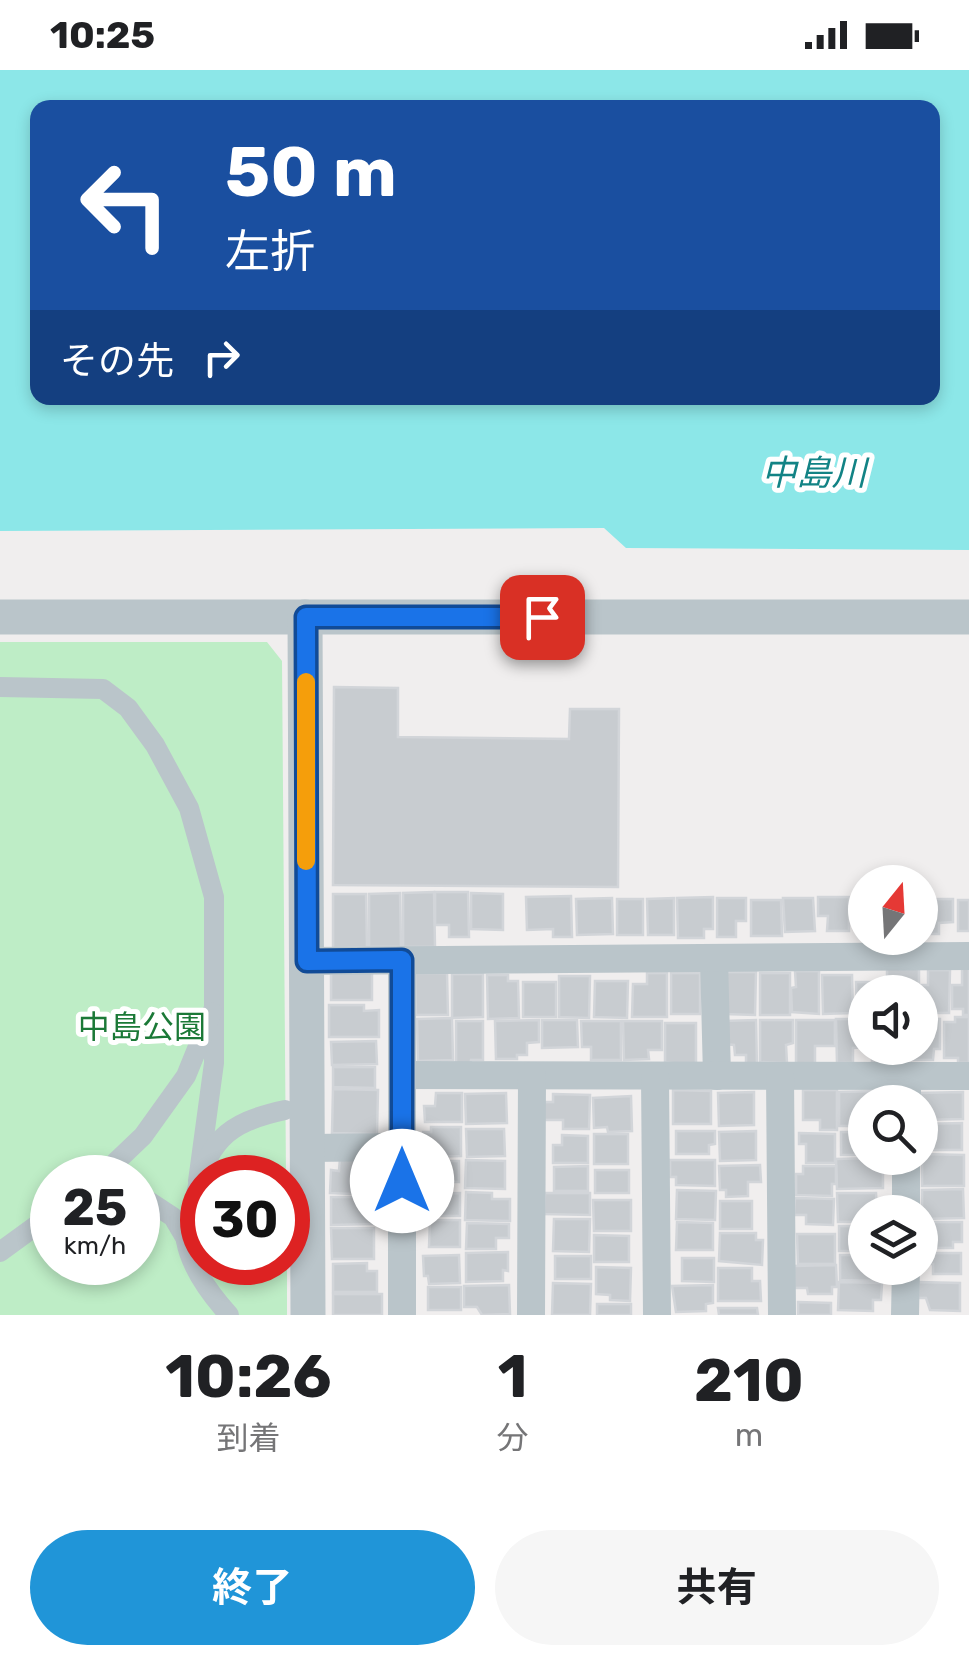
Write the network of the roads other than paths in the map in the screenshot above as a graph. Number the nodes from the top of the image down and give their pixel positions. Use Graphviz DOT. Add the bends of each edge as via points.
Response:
graph roads {
  1 [pos="0,617"];
  2 [pos="306,617"];
  3 [pos="969,617"];
  4 [pos="0,687"];
  5 [pos="969,956"];
  6 [pos="714,958"];
  7 [pos="402,960"];
  8 [pos="307,961"];
  9 [pos="215,1004"];
  10 [pos="402,1076"];
  11 [pos="532,1076"];
  12 [pos="655,1076"];
  13 [pos="716,1076"];
  14 [pos="780,1076"];
  15 [pos="969,1076"];
  16 [pos="868,1085"];
  17 [pos="926,1085"];
  18 [pos="285,1110"];
  19 [pos="402,1147"];
  20 [pos="308,1148"];
  21 [pos="123,1155"];
  22 [pos="202,1155"];
  23 [pos="208,1155"];
  24 [pos="160,1209"];
  25 [pos="30,1230"];
  26 [pos="180,1230"];
  27 [pos="0,1252"];
  28 [pos="205,1285"];
  29 [pos="906,1285"];
  30 [pos="207,1290"];
  31 [pos="216,1315"];
  32 [pos="229,1315"];
  33 [pos="308,1315"];
  34 [pos="402,1315"];
  35 [pos="531,1315"];
  36 [pos="657,1315"];
  37 [pos="782,1315"];
  38 [pos="906,1315"];
  1 -- 2 [label="street"];
  2 -- 3 [label="street"];
  2 -- 8 [label="street"];
  4 -- 9 [label="street" via="103,689 128,708 155,745 189,808 205,858 214,897"];
  5 -- 6 [label="street"];
  6 -- 7 [label="street"];
  6 -- 13 [label="street"];
  7 -- 8 [label="street"];
  7 -- 10 [label="street"];
  8 -- 20 [label="street"];
  9 -- 21 [label="street" via="186,1076"];
  9 -- 22 [label="street"];
  10 -- 11 [label="street"];
  10 -- 19 [label="street"];
  11 -- 12 [label="street"];
  11 -- 35 [label="street"];
  12 -- 13 [label="street"];
  12 -- 36 [label="street"];
  13 -- 14 [label="street"];
  14 -- 16 [label="street"];
  14 -- 37 [label="street"];
  15 -- 17 [label="street"];
  18 -- 23 [label="street" via="250,1118"];
  19 -- 20 [label="street"];
  19 -- 34 [label="street"];
  20 -- 33 [label="street"];
  24 -- 26 [label="street"];
  25 -- 27 [label="street"];
  28 -- 30 [label="street"];
  29 -- 38 [label="street"];
  30 -- 31 [label="street"];
  30 -- 32 [label="street"];
}
